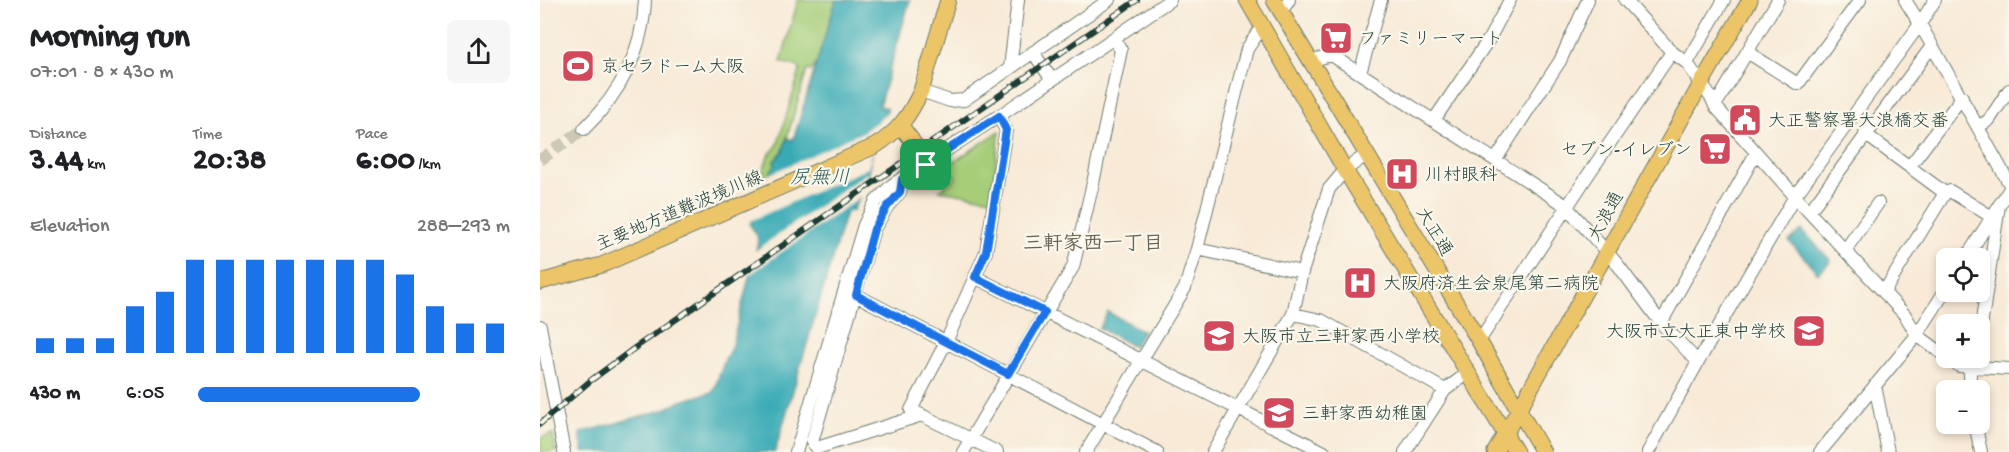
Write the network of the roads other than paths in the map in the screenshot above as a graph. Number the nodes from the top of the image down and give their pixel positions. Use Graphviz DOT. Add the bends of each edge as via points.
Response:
graph roads {
  1 [pos="645,0"];
  2 [pos="948,0"];
  3 [pos="1017,0"];
  4 [pos="1109,0"];
  5 [pos="1170,0"];
  6 [pos="1247,0"];
  7 [pos="1381,0"];
  8 [pos="1510,0"];
  9 [pos="1588,0"];
  10 [pos="1625,0"];
  11 [pos="1724,0"];
  12 [pos="1750,0"];
  13 [pos="1778,0"];
  14 [pos="1860,0"];
  15 [pos="1905,0"];
  16 [pos="1935,0"];
  17 [pos="1281,4"];
  18 [pos="1920,24"];
  19 [pos="1263,27"];
  20 [pos="1114,39"];
  21 [pos="1932,46"];
  22 [pos="1033,52"];
  23 [pos="1672,52"];
  24 [pos="1747,52"];
  25 [pos="1310,61"];
  26 [pos="1687,63"];
  27 [pos="1010,68"];
  28 [pos="1360,73"];
  29 [pos="1052,80"];
  30 [pos="1701,84"];
  31 [pos="2009,90"];
  32 [pos="921,91"];
  33 [pos="1962,97"];
  34 [pos="1715,106"];
  35 [pos="999,116"];
  36 [pos="1434,120"];
  37 [pos="901,126"];
  38 [pos="1978,127"];
  39 [pos="584,129"];
  40 [pos="1865,134"];
  41 [pos="1756,153"];
  42 [pos="1366,154"];
  43 [pos="1496,159"];
  44 [pos="926,165"];
  45 [pos="1910,166"];
  46 [pos="1345,170"];
  47 [pos="902,179"];
  48 [pos="2009,183"];
  49 [pos="2009,190"];
  50 [pos="1945,193"];
  51 [pos="1795,196"];
  52 [pos="1878,203"];
  53 [pos="1999,205"];
  54 [pos="1567,206"];
  55 [pos="1809,212"];
  56 [pos="1992,217"];
  57 [pos="1972,248"];
  58 [pos="1197,249"];
  59 [pos="1846,249"];
  60 [pos="1607,253"];
  61 [pos="1302,272"];
  62 [pos="975,277"];
  63 [pos="540,282"];
  64 [pos="1884,292"];
  65 [pos="856,295"];
  66 [pos="1938,302"];
  67 [pos="1045,312"];
  68 [pos="1293,314"];
  69 [pos="1983,314"];
  70 [pos="1661,323"];
  71 [pos="540,326"];
  72 [pos="1917,335"];
  73 [pos="1479,341"];
  74 [pos="946,342"];
  75 [pos="1936,349"];
  76 [pos="1142,361"];
  77 [pos="1698,362"];
  78 [pos="1990,365"];
  79 [pos="2009,369"];
  80 [pos="545,373"];
  81 [pos="1468,373"];
  82 [pos="1008,374"];
  83 [pos="1875,385"];
  84 [pos="1445,390"];
  85 [pos="1239,409"];
  86 [pos="1519,411"];
  87 [pos="922,415"];
  88 [pos="1103,424"];
  89 [pos="1505,434"];
  90 [pos="1977,434"];
  91 [pos="971,439"];
  92 [pos="564,452"];
  93 [pos="796,452"];
  94 [pos="963,452"];
  95 [pos="997,452"];
  96 [pos="1086,452"];
  97 [pos="1157,452"];
  98 [pos="1214,452"];
  99 [pos="1324,452"];
  100 [pos="1405,452"];
  101 [pos="1495,452"];
  102 [pos="1516,452"];
  103 [pos="1543,452"];
  104 [pos="1648,452"];
  105 [pos="1820,452"];
  106 [pos="1888,452"];
  107 [pos="1981,452"];
  1 -- 39 [label="street" via="638,44 625,76"];
  2 -- 32 [label="main road, 主要地方道難波境川線"];
  3 -- 27 [label="street"];
  4 -- 22 [label="street"];
  5 -- 20 [label="street"];
  6 -- 19 [label="main road"];
  7 -- 28 [label="street"];
  8 -- 36 [label="street" via="1489,39"];
  9 -- 43 [label="street" via="1560,61"];
  10 -- 23 [label="street"];
  11 -- 26 [label="street"];
  12 -- 30 [label="main road, 大浪通"];
  13 -- 24 [label="street"];
  14 -- 24 [label="street" via="1798,84"];
  15 -- 18 [label="street"];
  16 -- 18 [label="street"];
  17 -- 25 [label="main road, 大正通"];
  18 -- 21 [label="street"];
  18 -- 51 [label="street"];
  19 -- 46 [label="main road"];
  19 -- 58 [label="street" via="1247,49"];
  20 -- 29 [label="street"];
  20 -- 67 [label="street" via="1121,50 1073,267"];
  21 -- 33 [label="street"];
  21 -- 40 [label="street"];
  22 -- 27 [label="street"];
  22 -- 29 [label="street"];
  23 -- 26 [label="street"];
  23 -- 54 [label="street"];
  24 -- 34 [label="street"];
  25 -- 28 [label="street" via="1333,56"];
  25 -- 42 [label="main road, 大正通"];
  26 -- 30 [label="street"];
  27 -- 32 [label="street" via="964,100 950,101"];
  28 -- 36 [label="street"];
  29 -- 35 [label="street"];
  30 -- 34 [label="street"];
  30 -- 60 [label="main road, 大浪通"];
  31 -- 38 [label="street" via="1989,120"];
  32 -- 37 [label="main road, 主要地方道難波境川線"];
  33 -- 38 [label="street"];
  33 -- 45 [label="street"];
  34 -- 41 [label="street"];
  35 -- 44 [label="street"];
  35 -- 62 [label="street" via="1006,130 1003,152 986,252"];
  36 -- 43 [label="street"];
  37 -- 44 [label="main road"];
  37 -- 63 [label="main road, 主要地方道難波境川線" via="875,146 603,265"];
  38 -- 48 [label="street"];
  40 -- 45 [label="street"];
  40 -- 55 [label="street"];
  41 -- 51 [label="street"];
  41 -- 70 [label="street"];
  42 -- 46 [label="street"];
  42 -- 73 [label="main road, 大正通"];
  43 -- 54 [label="street"];
  44 -- 47 [label="street"];
  45 -- 50 [label="street"];
  46 -- 61 [label="street" via="1329,189"];
  46 -- 81 [label="main road"];
  47 -- 65 [label="street" via="900,192 874,229"];
  47 -- 93 [label="street" via="885,190 864,225"];
  49 -- 53 [label="street"];
  50 -- 56 [label="street" via="1950,191"];
  50 -- 64 [label="street"];
  51 -- 55 [label="street"];
  51 -- 77 [label="street"];
  52 -- 59 [label="street"];
  53 -- 56 [label="street"];
  53 -- 69 [label="street"];
  54 -- 60 [label="street"];
  54 -- 73 [label="street"];
  55 -- 59 [label="street"];
  56 -- 57 [label="street"];
  58 -- 61 [label="street"];
  58 -- 76 [label="street" via="1185,288"];
  59 -- 64 [label="street"];
  60 -- 70 [label="street"];
  60 -- 86 [label="main road, 大浪通"];
  61 -- 68 [label="street"];
  62 -- 67 [label="street"];
  62 -- 74 [label="street"];
  64 -- 72 [label="street"];
  65 -- 74 [label="street"];
  65 -- 87 [label="street" via="812,442 817,448"];
  66 -- 72 [label="street"];
  67 -- 76 [label="street"];
  67 -- 82 [label="street"];
  68 -- 84 [label="street" via="1321,320"];
  68 -- 85 [label="street"];
  70 -- 77 [label="street"];
  71 -- 80 [label="street"];
  72 -- 75 [label="street"];
  72 -- 83 [label="street"];
  73 -- 86 [label="main road, 大正通"];
  74 -- 82 [label="street"];
  74 -- 87 [label="street" via="911,410"];
  76 -- 85 [label="street"];
  76 -- 88 [label="street"];
  77 -- 104 [label="street"];
  78 -- 79 [label="street"];
  80 -- 92 [label="street"];
  81 -- 84 [label="street"];
  81 -- 89 [label="main road"];
  82 -- 88 [label="street"];
  82 -- 91 [label="street"];
  83 -- 105 [label="street"];
  83 -- 106 [label="street"];
  84 -- 100 [label="street"];
  85 -- 98 [label="street"];
  85 -- 99 [label="street"];
  86 -- 89 [label="main road, 大浪通"];
  86 -- 103 [label="main road, 大正通"];
  87 -- 91 [label="street"];
  88 -- 96 [label="street"];
  88 -- 97 [label="street"];
  89 -- 101 [label="main road, 大浪通"];
  89 -- 102 [label="main road"];
  90 -- 107 [label="street"];
  91 -- 94 [label="street"];
  91 -- 95 [label="street"];
}
